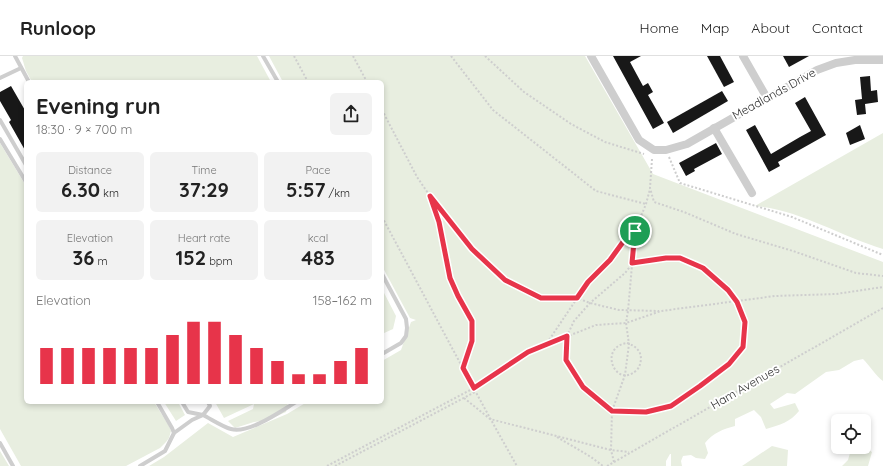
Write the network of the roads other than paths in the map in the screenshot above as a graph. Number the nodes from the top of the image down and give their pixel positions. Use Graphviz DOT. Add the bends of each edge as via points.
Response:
graph roads {
  1 [pos="16,56"];
  2 [pos="264,56"];
  3 [pos="591,56"];
  4 [pos="743,56"];
  5 [pos="883,60"];
  6 [pos="21,68"];
  7 [pos="0,78"];
  8 [pos="28,80"];
  9 [pos="277,80"];
  10 [pos="766,98"];
  11 [pos="0,120"];
  12 [pos="714,128"];
  13 [pos="0,139"];
  14 [pos="24,162"];
  15 [pos="24,179"];
  16 [pos="752,193"];
  17 [pos="384,278"];
  18 [pos="384,353"];
  19 [pos="158,404"];
  20 [pos="183,404"];
  21 [pos="209,404"];
  22 [pos="293,404"];
  23 [pos="203,415"];
  24 [pos="174,433"];
  25 [pos="0,443"];
  26 [pos="13,466"];
  27 [pos="140,466"];
  1 -- 6 [label="lane"];
  2 -- 9 [label="lane"];
  3 -- 12 [label="street, Meadlands Drive" via="639,140 654,150 666,150 687,144"];
  4 -- 10 [label="street"];
  5 -- 10 [label="street, Meadlands Drive" via="836,63 817,70"];
  6 -- 7 [label="lane"];
  6 -- 8 [label="lane"];
  10 -- 12 [label="street, Meadlands Drive"];
  11 -- 14 [label="lane"];
  12 -- 16 [label="street"];
  13 -- 15 [label="lane"];
  17 -- 18 [label="lane" via="406,318 407,328 406,336 401,343"];
  19 -- 24 [label="lane"];
  20 -- 23 [label="lane" via="188,412"];
  21 -- 23 [label="lane"];
  22 -- 23 [label="lane" via="246,429 232,430"];
  23 -- 24 [label="lane"];
  24 -- 27 [label="lane" via="165,452"];
  25 -- 26 [label="lane"];
}
